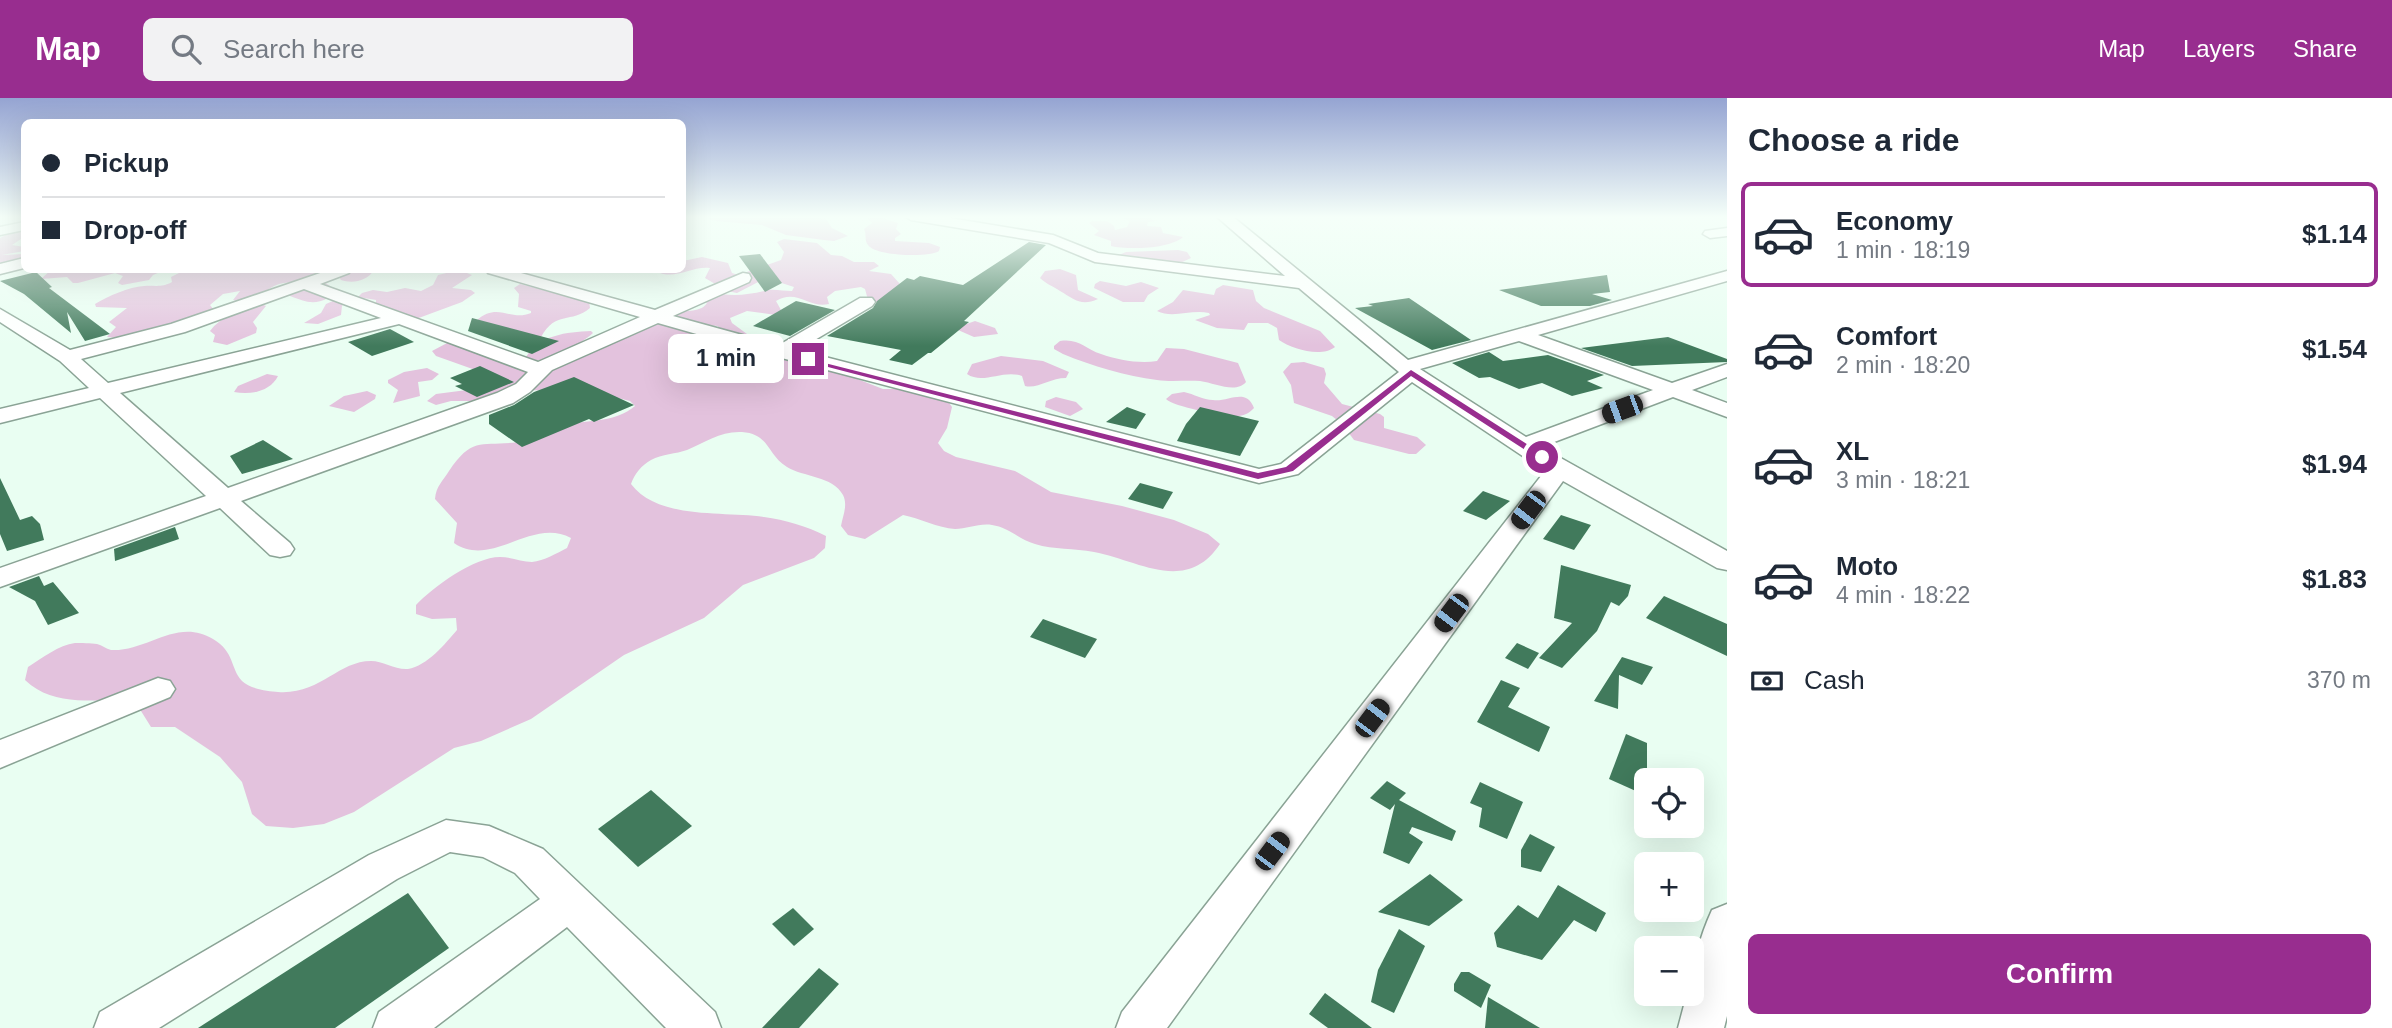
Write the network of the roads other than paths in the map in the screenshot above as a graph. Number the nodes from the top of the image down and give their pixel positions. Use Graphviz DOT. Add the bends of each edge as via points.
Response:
graph roads {
  1 [pos="1114,259"];
  2 [pos="1274,259"];
  3 [pos="21,264"];
  4 [pos="0,269"];
  5 [pos="334,273"];
  6 [pos="504,273"];
  7 [pos="1727,276"];
  8 [pos="743,278"];
  9 [pos="303,283"];
  10 [pos="1302,283"];
  11 [pos="866,302"];
  12 [pos="0,314"];
  13 [pos="654,317"];
  14 [pos="398,318"];
  15 [pos="1518,334"];
  16 [pos="781,352"];
  17 [pos="67,357"];
  18 [pos="540,369"];
  19 [pos="1408,369"];
  20 [pos="1727,370"];
  21 [pos="106,390"];
  22 [pos="1671,390"];
  23 [pos="1727,410"];
  24 [pos="0,416"];
  25 [pos="1525,445"];
  26 [pos="1559,469"];
  27 [pos="225,498"];
  28 [pos="280,549"];
  29 [pos="1727,562"];
  30 [pos="0,578"];
  31 [pos="158,689"];
  32 [pos="0,755"];
  33 [pos="570,901"];
  34 [pos="1727,923"];
  35 [pos="117,1028"];
  36 [pos="396,1028"];
  37 [pos="698,1028"];
  38 [pos="1139,1028"];
  39 [pos="1701,1028"];
  1 -- 10 [label="street"];
  2 -- 10 [label="street"];
  3 -- 4 [label="street"];
  5 -- 9 [label="street"];
  6 -- 13 [label="street"];
  7 -- 15 [label="street"];
  8 -- 13 [label="street"];
  9 -- 14 [label="street"];
  9 -- 17 [label="street" via="178,328"];
  10 -- 19 [label="street"];
  11 -- 16 [label="street"];
  12 -- 17 [label="street"];
  13 -- 16 [label="street"];
  13 -- 18 [label="street"];
  14 -- 18 [label="street"];
  14 -- 21 [label="street"];
  15 -- 19 [label="street"];
  15 -- 22 [label="street"];
  16 -- 19 [label="street" via="1258,476 1289,469"];
  17 -- 21 [label="street"];
  18 -- 27 [label="street" via="523,388 505,398"];
  19 -- 25 [label="street"];
  20 -- 22 [label="street"];
  21 -- 24 [label="street"];
  21 -- 27 [label="street"];
  22 -- 23 [label="street"];
  22 -- 25 [label="street"];
  25 -- 26 [label="street"];
  26 -- 29 [label="street"];
  26 -- 38 [label="street"];
  27 -- 28 [label="street"];
  27 -- 30 [label="street"];
  31 -- 32 [label="street"];
  33 -- 35 [label="street" via="529,861 489,842 446,835 383,867"];
  33 -- 36 [label="street"];
  33 -- 37 [label="street"];
  34 -- 39 [label="street"];
}
